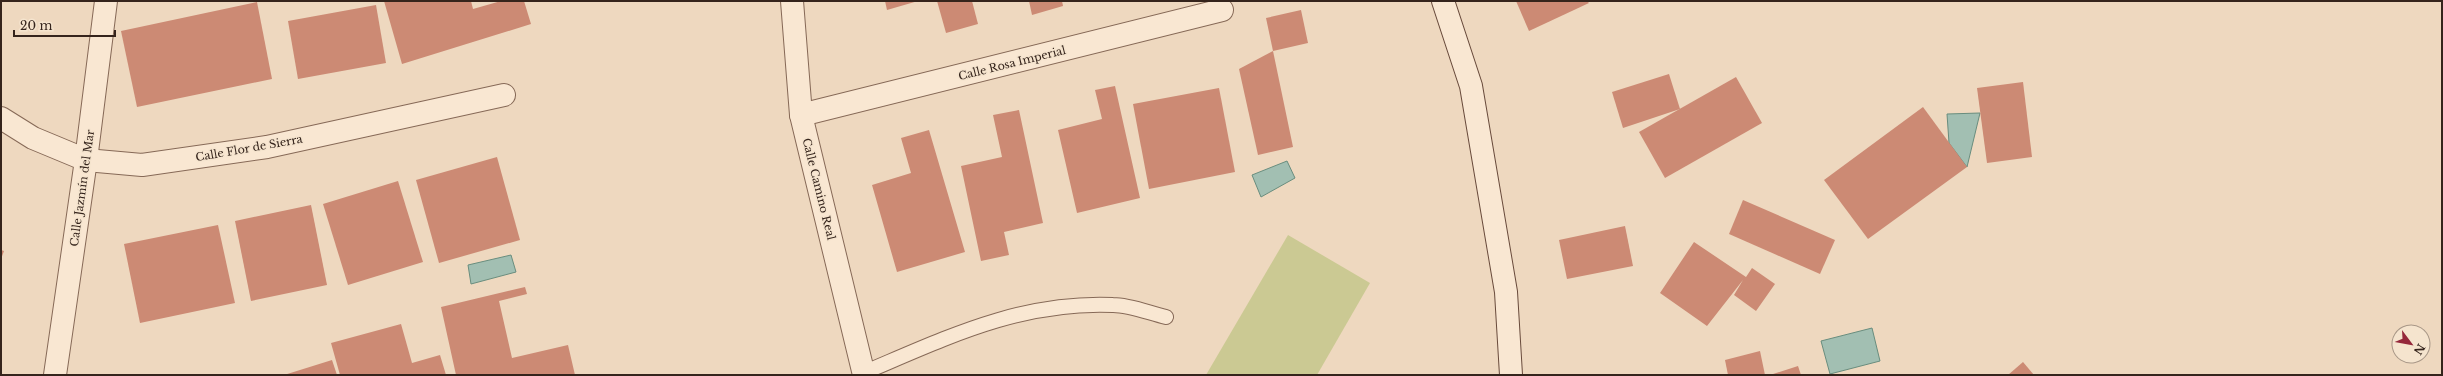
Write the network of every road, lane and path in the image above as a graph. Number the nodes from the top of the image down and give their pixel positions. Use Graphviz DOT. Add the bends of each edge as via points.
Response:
graph roads {
  1 [pos="106,1"];
  2 [pos="792,1"];
  3 [pos="1443,1"];
  4 [pos="1222,10"];
  5 [pos="504,95"];
  6 [pos="801,115"];
  7 [pos="1,118"];
  8 [pos="86,160"];
  9 [pos="1166,317"];
  10 [pos="860,374"];
  11 [pos="55,375"];
  12 [pos="1511,375"];
  1 -- 8 [label="street, Calle Jazmín del Mar"];
  2 -- 6 [label="street, Calle Camino Real"];
  3 -- 12 [label="street" via="1471,86 1506,292"];
  4 -- 6 [label="street, Calle Rosa Imperial"];
  5 -- 8 [label="street, Calle Flor de Sierra" via="267,147 142,166"];
  6 -- 10 [label="street, Calle Camino Real"];
  7 -- 8 [label="street, Calle Flor de Sierra" via="33,138"];
  8 -- 11 [label="street, Calle Jazmín del Mar"];
  9 -- 10 [label="lane" via="1114,305 1033,310 966,330"];
}
